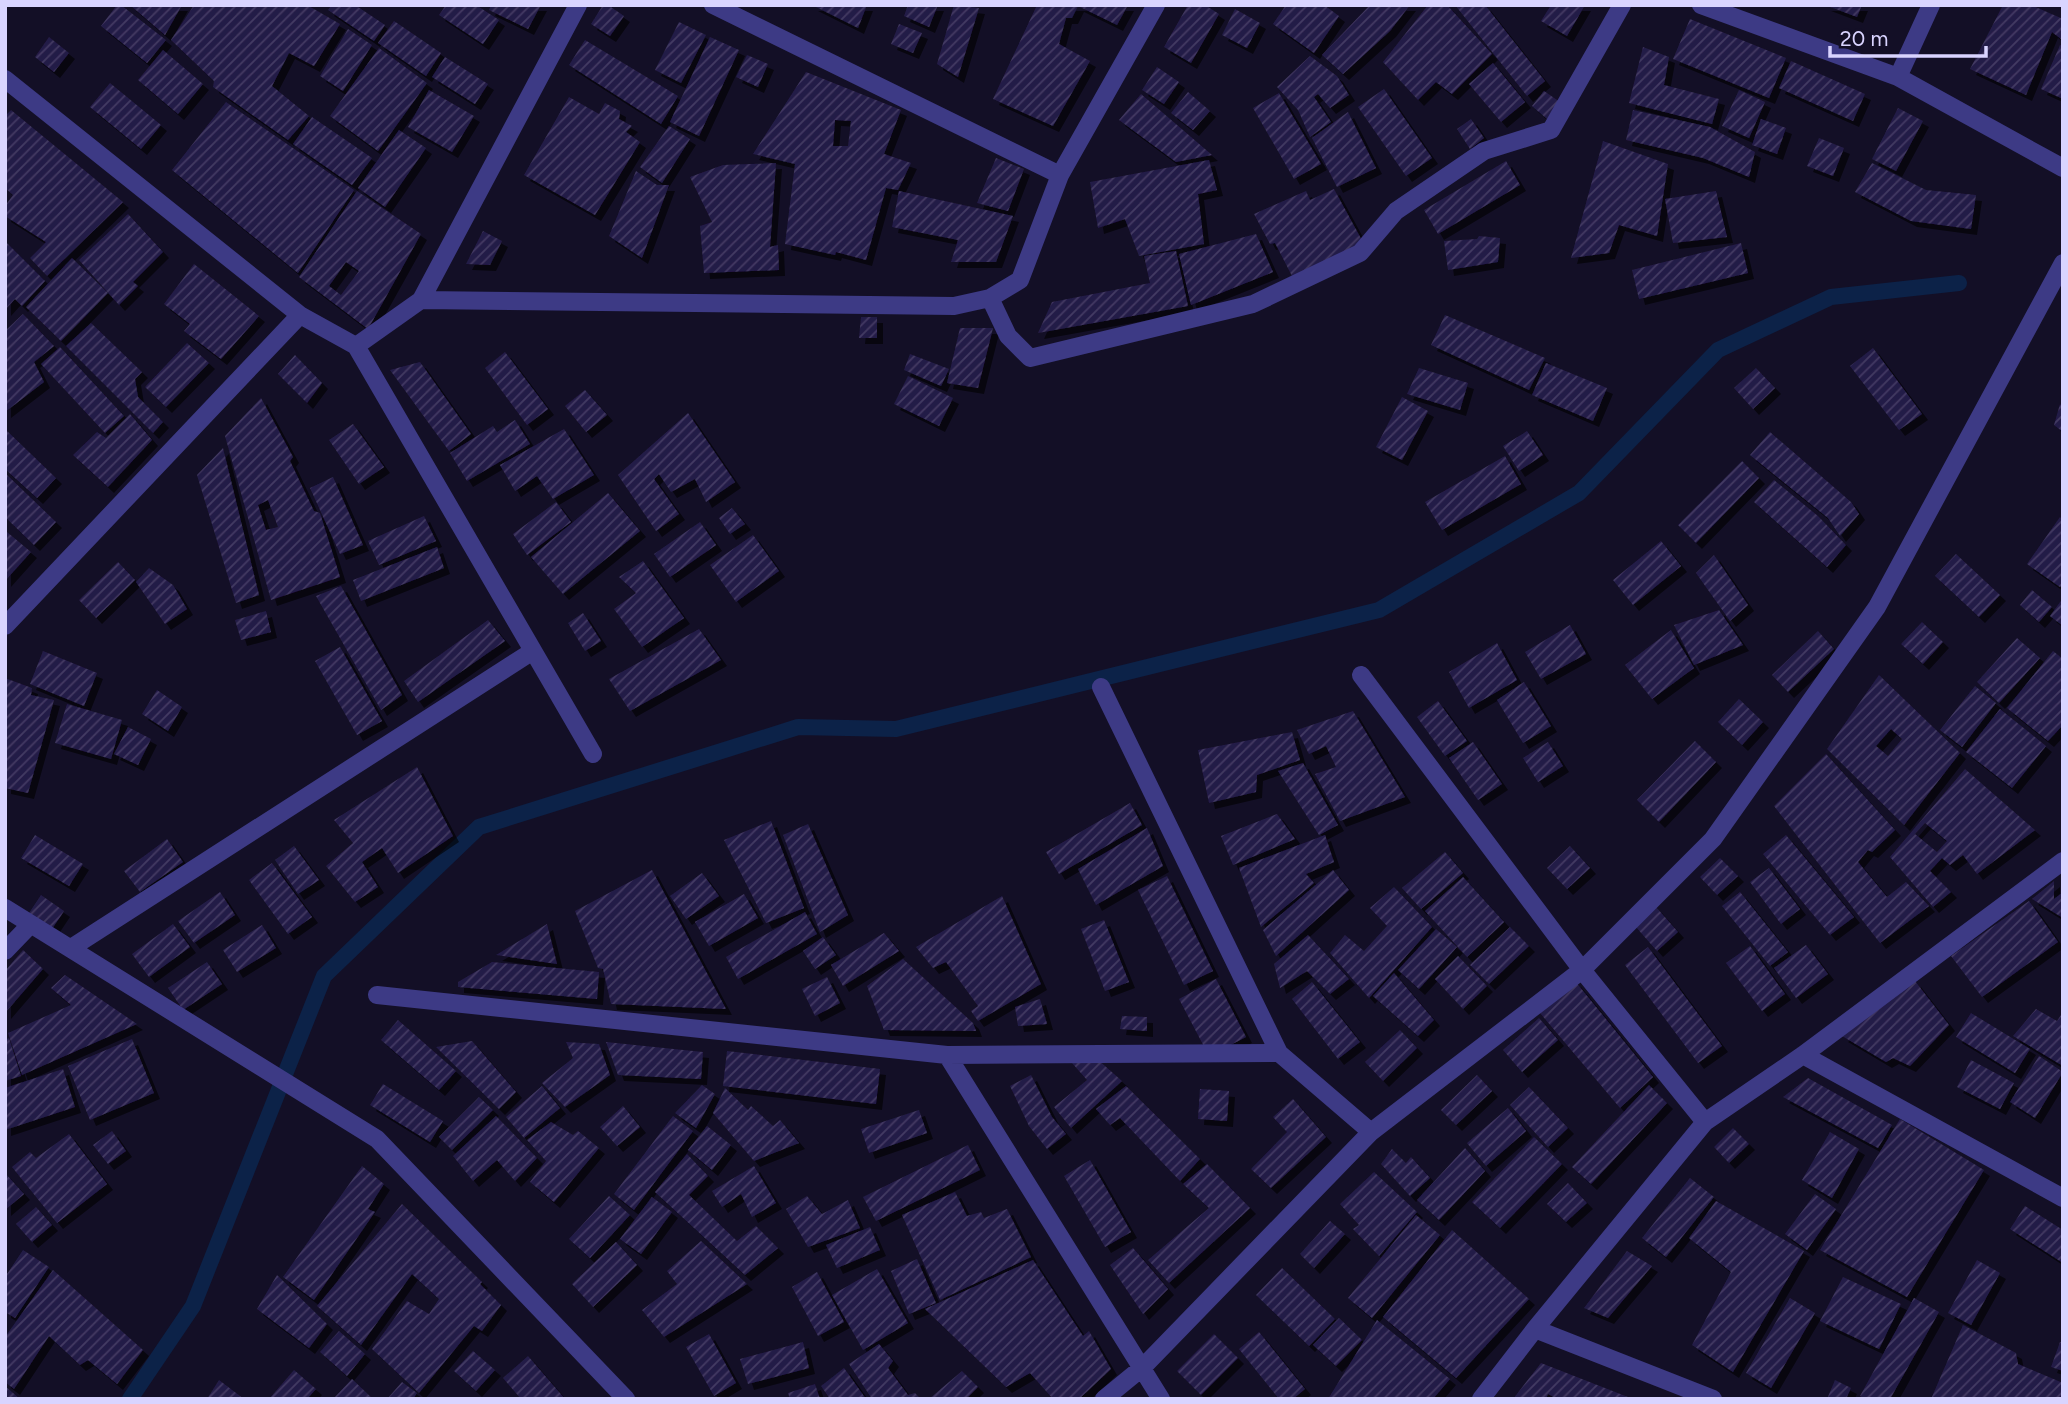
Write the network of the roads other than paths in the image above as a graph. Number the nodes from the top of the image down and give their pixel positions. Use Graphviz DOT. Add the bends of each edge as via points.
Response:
graph roads {
  1 [pos="578,5"];
  2 [pos="713,5"];
  3 [pos="1156,5"];
  4 [pos="1622,5"];
  5 [pos="1701,5"];
  6 [pos="1931,5"];
  7 [pos="1898,77"];
  8 [pos="5,79"];
  9 [pos="2063,168"];
  10 [pos="1060,175"];
  11 [pos="2063,263"];
  12 [pos="990,298"];
  13 [pos="421,300"];
  14 [pos="300,315"];
  15 [pos="356,346"];
  16 [pos="5,626"];
  17 [pos="533,652"];
  18 [pos="1361,675"];
  19 [pos="1101,687"];
  20 [pos="593,754"];
  21 [pos="2063,861"];
  22 [pos="5,908"];
  23 [pos="31,924"];
  24 [pos="71,948"];
  25 [pos="5,951"];
  26 [pos="1582,970"];
  27 [pos="377,995"];
  28 [pos="1279,1053"];
  29 [pos="947,1055"];
  30 [pos="1803,1055"];
  31 [pos="1705,1122"];
  32 [pos="1371,1132"];
  33 [pos="2063,1198"];
  34 [pos="1535,1329"];
  35 [pos="1143,1367"];
  36 [pos="626,1399"];
  37 [pos="1104,1399"];
  38 [pos="1161,1399"];
  39 [pos="1481,1399"];
  40 [pos="1713,1399"];
  1 -- 13 [label="street"];
  2 -- 10 [label="street"];
  3 -- 10 [label="street"];
  4 -- 12 [label="street" via="1551,130 1484,151 1396,211 1360,253 1253,304 1030,358 1008,337"];
  5 -- 7 [label="street"];
  6 -- 7 [label="street"];
  7 -- 9 [label="street"];
  8 -- 14 [label="street"];
  10 -- 12 [label="street" via="1020,280"];
  11 -- 26 [label="street" via="1877,607 1713,839"];
  12 -- 13 [label="street" via="954,306"];
  13 -- 15 [label="street"];
  14 -- 15 [label="street"];
  14 -- 16 [label="street"];
  15 -- 17 [label="street"];
  17 -- 20 [label="street"];
  17 -- 24 [label="street"];
  18 -- 26 [label="street"];
  19 -- 28 [label="street"];
  21 -- 30 [label="street"];
  22 -- 23 [label="street"];
  23 -- 24 [label="street"];
  23 -- 25 [label="street"];
  24 -- 36 [label="street" via="377,1139"];
  26 -- 31 [label="street"];
  26 -- 32 [label="street"];
  27 -- 29 [label="street"];
  28 -- 29 [label="street"];
  28 -- 32 [label="street"];
  29 -- 35 [label="street"];
  30 -- 31 [label="street"];
  30 -- 33 [label="street"];
  31 -- 34 [label="street"];
  32 -- 35 [label="street"];
  34 -- 39 [label="street"];
  34 -- 40 [label="street"];
  35 -- 37 [label="street"];
  35 -- 38 [label="street"];
}
